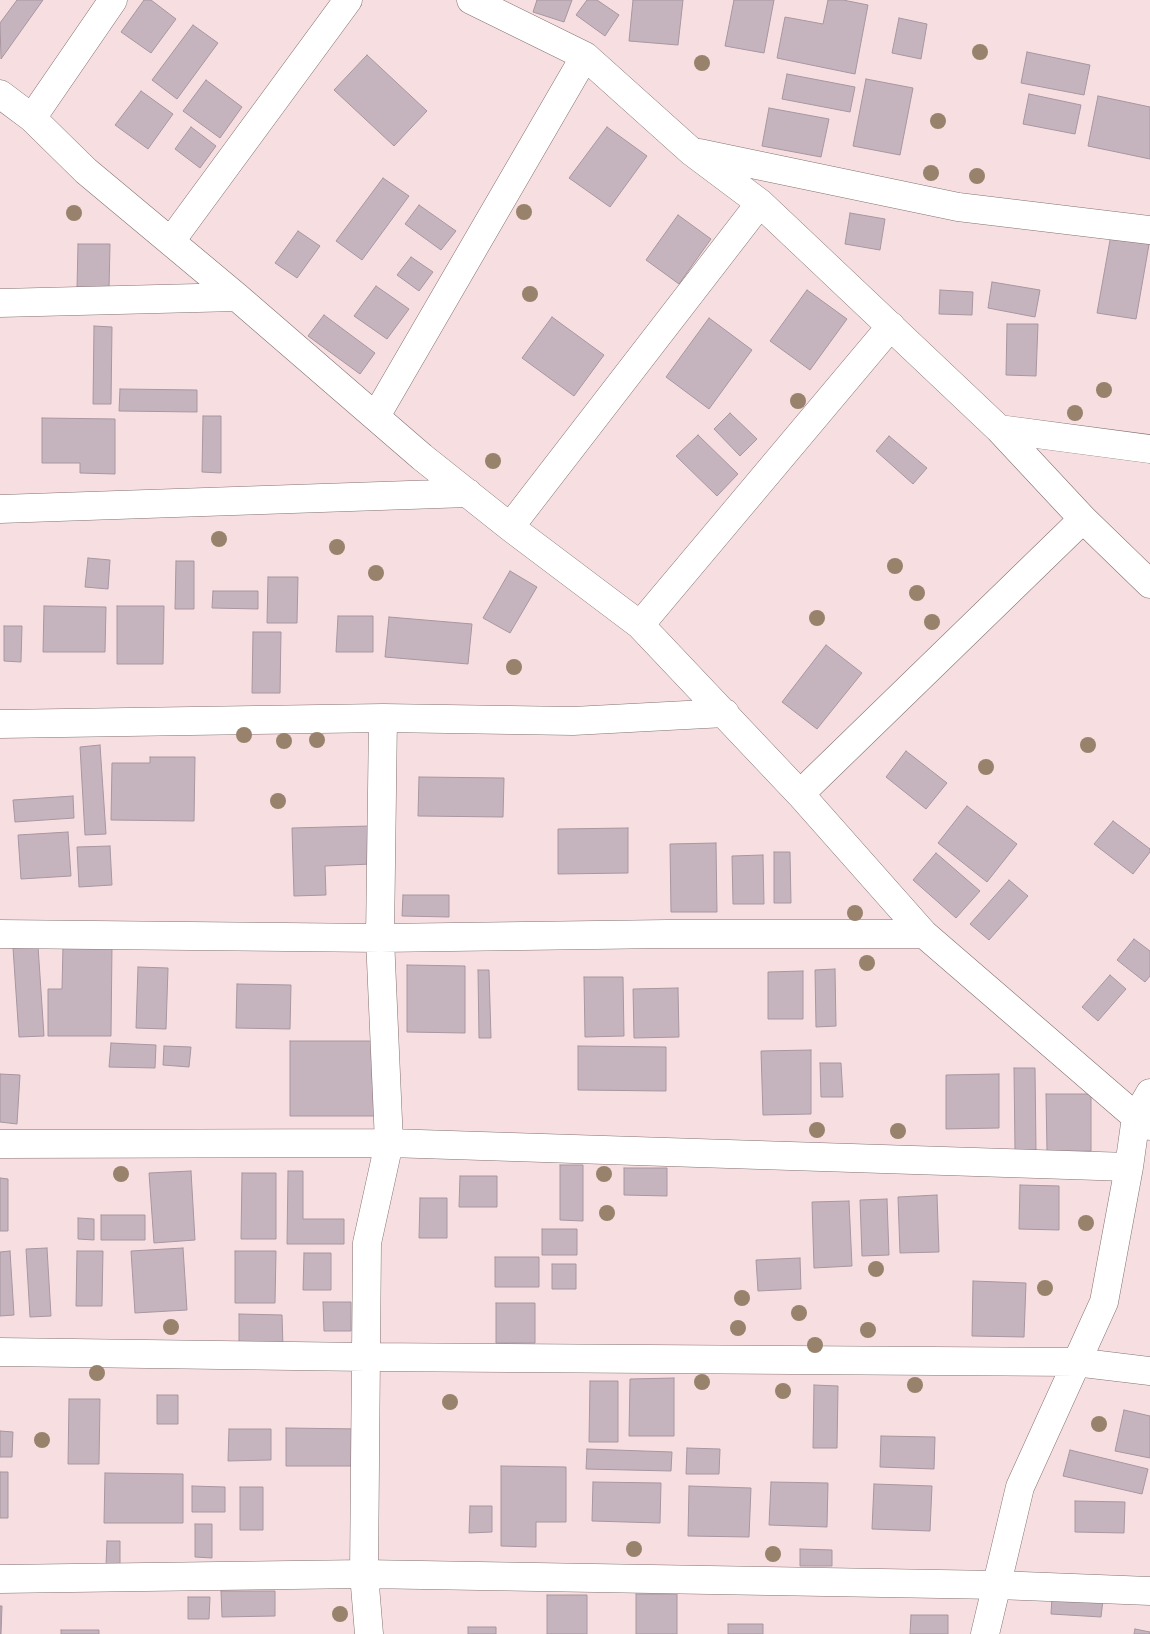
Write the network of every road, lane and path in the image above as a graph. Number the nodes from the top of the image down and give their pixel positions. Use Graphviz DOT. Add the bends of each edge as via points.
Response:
graph roads {
  1 [pos="113,0"];
  2 [pos="348,0"];
  3 [pos="471,0"];
  4 [pos="585,56"];
  5 [pos="0,94"];
  6 [pos="32,118"];
  7 [pos="692,152"];
  8 [pos="760,203"];
  9 [pos="1150,230"];
  10 [pos="171,242"];
  11 [pos="237,297"];
  12 [pos="0,303"];
  13 [pos="891,326"];
  14 [pos="376,416"];
  15 [pos="999,429"];
  16 [pos="1150,449"];
  17 [pos="468,493"];
  18 [pos="0,509"];
  19 [pos="1083,519"];
  20 [pos="510,527"];
  21 [pos="1150,584"];
  22 [pos="640,625"];
  23 [pos="725,713"];
  24 [pos="383,718"];
  25 [pos="0,724"];
  26 [pos="800,794"];
  27 [pos="0,934"];
  28 [pos="924,934"];
  29 [pos="380,938"];
  30 [pos="1150,1093"];
  31 [pos="1143,1121"];
  32 [pos="389,1143"];
  33 [pos="0,1144"];
  34 [pos="1129,1167"];
  35 [pos="0,1352"];
  36 [pos="366,1357"];
  37 [pos="1075,1362"];
  38 [pos="1150,1370"];
  39 [pos="364,1574"];
  40 [pos="0,1579"];
  41 [pos="997,1585"];
  42 [pos="1150,1591"];
  43 [pos="369,1634"];
  44 [pos="985,1634"];
  1 -- 6 [label="street"];
  2 -- 10 [label="street"];
  3 -- 4 [label="street"];
  4 -- 7 [label="street"];
  4 -- 14 [label="street"];
  5 -- 6 [label="street"];
  6 -- 10 [label="street" via="86,171"];
  7 -- 8 [label="street"];
  7 -- 9 [label="street" via="958,206"];
  8 -- 13 [label="street"];
  8 -- 20 [label="street"];
  10 -- 11 [label="street"];
  11 -- 12 [label="street"];
  11 -- 14 [label="street"];
  13 -- 15 [label="street"];
  13 -- 22 [label="street"];
  14 -- 17 [label="street"];
  15 -- 16 [label="street"];
  15 -- 19 [label="street"];
  17 -- 18 [label="street"];
  17 -- 20 [label="street"];
  19 -- 21 [label="street"];
  19 -- 26 [label="street"];
  20 -- 22 [label="street"];
  22 -- 23 [label="street"];
  23 -- 24 [label="street" via="573,721"];
  23 -- 26 [label="street"];
  24 -- 25 [label="street"];
  24 -- 29 [label="street"];
  26 -- 28 [label="street"];
  27 -- 29 [label="street"];
  28 -- 29 [label="street"];
  28 -- 31 [label="street"];
  29 -- 32 [label="street"];
  30 -- 31 [label="street"];
  31 -- 34 [label="street"];
  32 -- 33 [label="street"];
  32 -- 34 [label="street"];
  32 -- 36 [label="street" via="367,1243"];
  34 -- 37 [label="street" via="1104,1302"];
  35 -- 36 [label="street"];
  36 -- 37 [label="street"];
  36 -- 39 [label="street"];
  37 -- 38 [label="street"];
  37 -- 41 [label="street" via="1020,1487"];
  39 -- 40 [label="street"];
  39 -- 41 [label="street"];
  39 -- 43 [label="street"];
  41 -- 42 [label="street"];
  41 -- 44 [label="street"];
}
